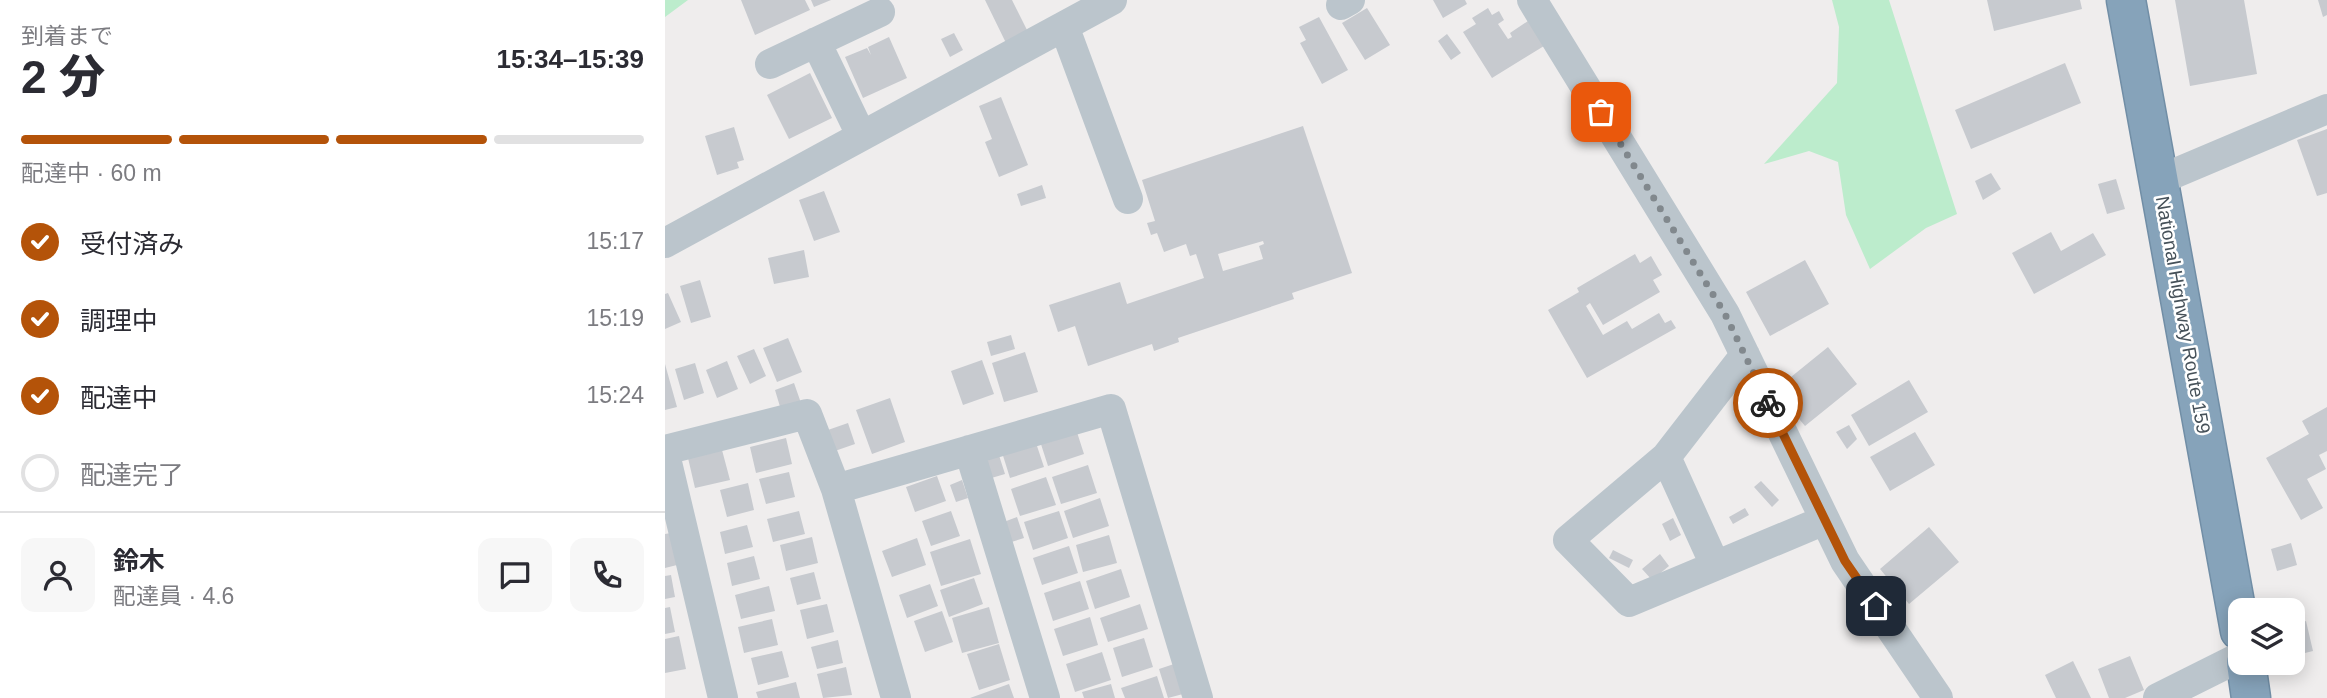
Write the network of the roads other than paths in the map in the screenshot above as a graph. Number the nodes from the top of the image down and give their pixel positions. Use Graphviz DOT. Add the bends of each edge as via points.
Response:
graph roads {
  1 [pos="1112,0"];
  2 [pos="1532,0"];
  3 [pos="2126,0"];
  4 [pos="880,12"];
  5 [pos="1064,26"];
  6 [pos="816,42"];
  7 [pos="770,64"];
  8 [pos="2327,109"];
  9 [pos="861,135"];
  10 [pos="2159,180"];
  11 [pos="1128,199"];
  12 [pos="665,243"];
  13 [pos="1745,355"];
  14 [pos="969,450"];
  15 [pos="665,452"];
  16 [pos="1666,457"];
  17 [pos="836,489"];
  18 [pos="1825,520"];
  19 [pos="1715,565"];
  20 [pos="2234,598"];
  21 [pos="2228,663"];
  22 [pos="2248,675"];
  23 [pos="723,698"];
  24 [pos="896,698"];
  25 [pos="1045,698"];
  26 [pos="1198,698"];
  27 [pos="1938,698"];
  28 [pos="2158,698"];
  29 [pos="2251,698"];
  1 -- 5 [label="street"];
  2 -- 13 [label="street" via="1725,314"];
  3 -- 10 [label="highway, National Highway Route 159"];
  4 -- 6 [label="street"];
  5 -- 9 [label="street"];
  5 -- 11 [label="street"];
  6 -- 7 [label="street"];
  6 -- 9 [label="street"];
  8 -- 10 [label="street"];
  9 -- 12 [label="street"];
  10 -- 20 [label="highway, National Highway Route 159"];
  13 -- 16 [label="street"];
  13 -- 18 [label="street"];
  14 -- 17 [label="street"];
  14 -- 25 [label="street"];
  14 -- 26 [label="street" via="1111,409"];
  15 -- 17 [label="street" via="807,414"];
  15 -- 23 [label="street"];
  16 -- 19 [label="street"];
  16 -- 19 [label="street" via="1568,540 1629,602"];
  17 -- 24 [label="street"];
  18 -- 19 [label="street"];
  18 -- 27 [label="street" via="1845,561"];
  21 -- 28 [label="street"];
  22 -- 29 [label="highway"];
}
